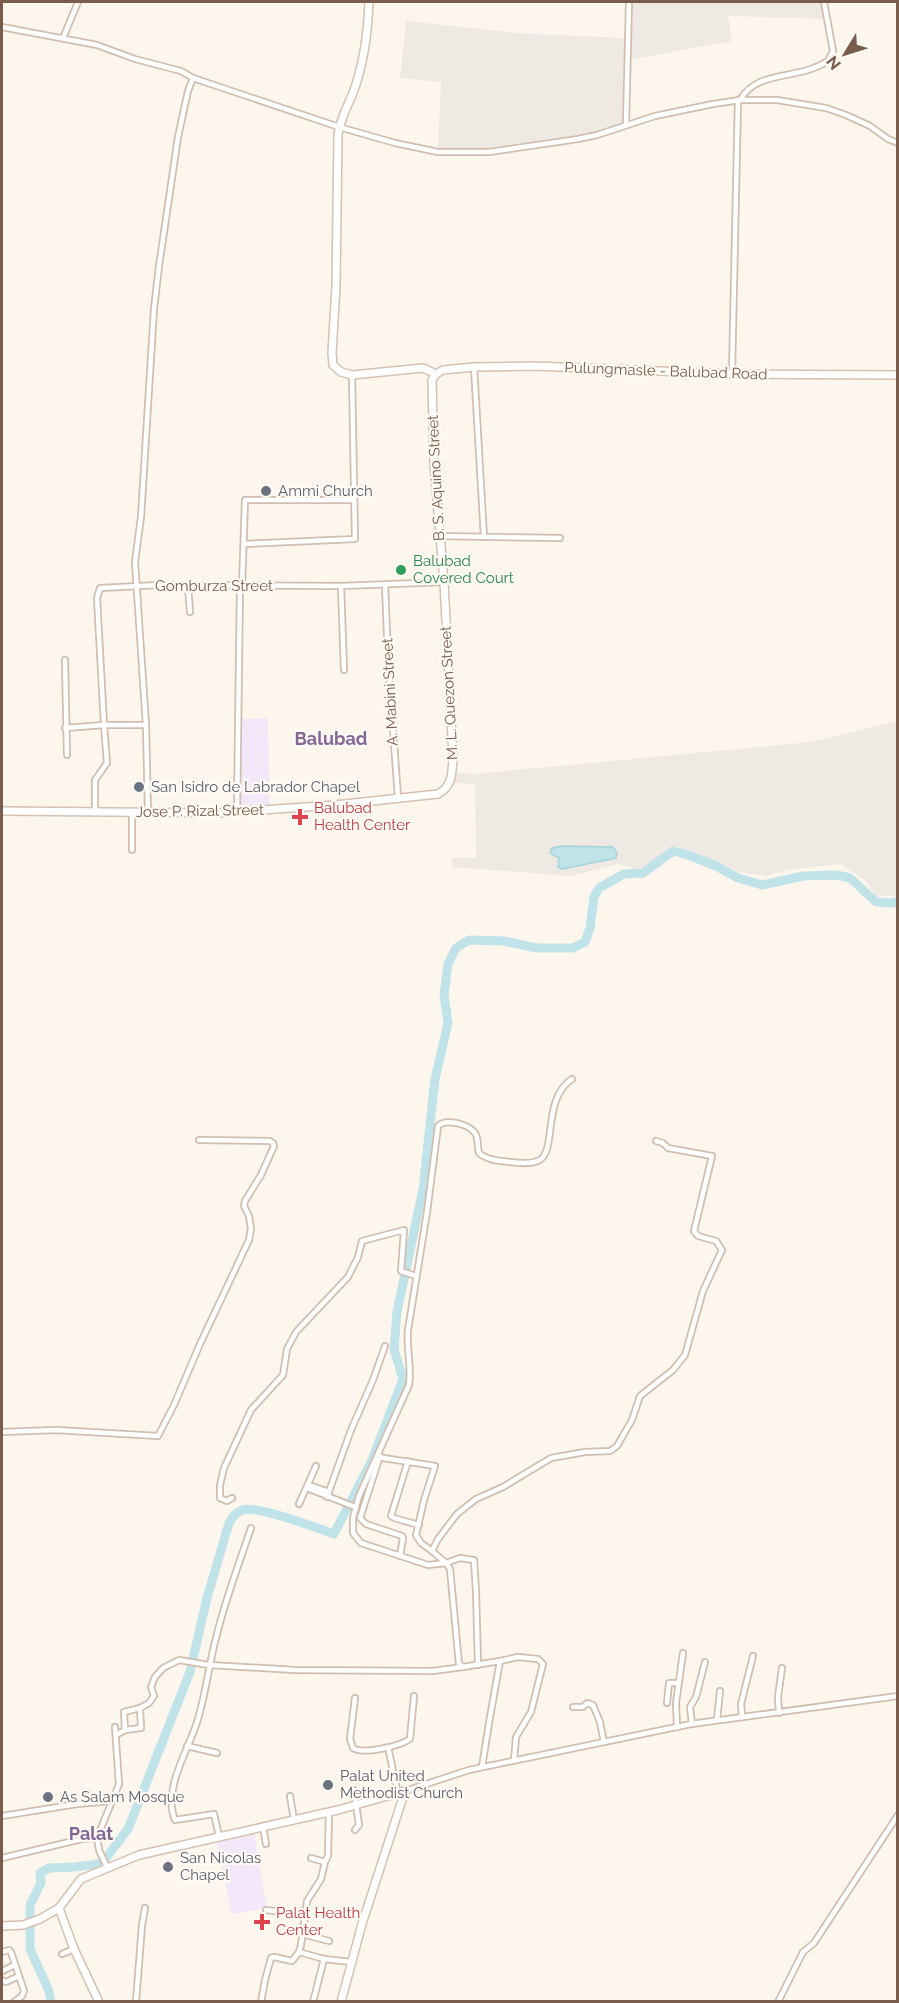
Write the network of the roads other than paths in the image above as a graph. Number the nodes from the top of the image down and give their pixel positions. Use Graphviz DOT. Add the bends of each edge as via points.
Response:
graph roads {
  1 [pos="78,2"];
  2 [pos="369,2"];
  3 [pos="629,2"];
  4 [pos="824,2"];
  5 [pos="2,27"];
  6 [pos="63,38"];
  7 [pos="194,78"];
  8 [pos="739,100"];
  9 [pos="626,124"];
  10 [pos="339,127"];
  11 [pos="897,143"];
  12 [pos="474,367"];
  13 [pos="436,374"];
  14 [pos="732,374"];
  15 [pos="352,375"];
  16 [pos="897,375"];
  17 [pos="353,500"];
  18 [pos="439,536"];
  19 [pos="484,537"];
  20 [pos="560,538"];
  21 [pos="244,544"];
  22 [pos="444,582"];
  23 [pos="385,585"];
  24 [pos="188,586"];
  25 [pos="341,586"];
  26 [pos="138,587"];
  27 [pos="241,587"];
  28 [pos="190,612"];
  29 [pos="65,660"];
  30 [pos="344,670"];
  31 [pos="104,725"];
  32 [pos="146,725"];
  33 [pos="65,728"];
  34 [pos="67,754"];
  35 [pos="398,798"];
  36 [pos="2,811"];
  37 [pos="237,812"];
  38 [pos="95,813"];
  39 [pos="132,813"];
  40 [pos="148,813"];
  41 [pos="132,850"];
  42 [pos="572,1079"];
  43 [pos="199,1140"];
  44 [pos="656,1141"];
  45 [pos="414,1275"];
  46 [pos="385,1346"];
  47 [pos="2,1432"];
  48 [pos="378,1456"];
  49 [pos="408,1461"];
  50 [pos="316,1466"];
  51 [pos="308,1486"];
  52 [pos="328,1494"];
  53 [pos="232,1498"];
  54 [pos="299,1504"];
  55 [pos="353,1507"];
  56 [pos="419,1526"];
  57 [pos="251,1528"];
  58 [pos="432,1551"];
  59 [pos="400,1556"];
  60 [pos="446,1563"];
  61 [pos="683,1653"];
  62 [pos="753,1656"];
  63 [pos="500,1662"];
  64 [pos="705,1662"];
  65 [pos="209,1665"];
  66 [pos="478,1665"];
  67 [pos="463,1667"];
  68 [pos="782,1668"];
  69 [pos="678,1683"];
  70 [pos="720,1691"];
  71 [pos="414,1696"];
  72 [pos="897,1696"];
  73 [pos="356,1698"];
  74 [pos="676,1703"];
  75 [pos="573,1707"];
  76 [pos="140,1708"];
  77 [pos="779,1713"];
  78 [pos="742,1717"];
  79 [pos="717,1720"];
  80 [pos="692,1724"];
  81 [pos="115,1727"];
  82 [pos="677,1727"];
  83 [pos="125,1730"];
  84 [pos="116,1735"];
  85 [pos="604,1742"];
  86 [pos="187,1746"];
  87 [pos="388,1747"];
  88 [pos="217,1753"];
  89 [pos="514,1761"];
  90 [pos="482,1767"];
  91 [pos="354,1790"];
  92 [pos="401,1793"];
  93 [pos="291,1796"];
  94 [pos="112,1801"];
  95 [pos="357,1805"];
  96 [pos="329,1812"];
  97 [pos="897,1815"];
  98 [pos="2,1816"];
  99 [pos="294,1820"];
  100 [pos="263,1827"];
  101 [pos="355,1830"];
  102 [pos="219,1836"];
  103 [pos="97,1838"];
  104 [pos="266,1844"];
  105 [pos="2,1858"];
  106 [pos="311,1858"];
  107 [pos="325,1862"];
  108 [pos="107,1864"];
  109 [pos="59,1908"];
  110 [pos="145,1908"];
  111 [pos="266,1910"];
  112 [pos="304,1915"];
  113 [pos="2,1926"];
  114 [pos="302,1934"];
  115 [pos="329,1941"];
  116 [pos="74,1949"];
  117 [pos="2,1952"];
  118 [pos="299,1952"];
  119 [pos="62,1954"];
  120 [pos="324,1959"];
  121 [pos="352,1962"];
  122 [pos="15,1965"];
  123 [pos="2,1971"];
  124 [pos="19,1976"];
  125 [pos="2,1980"];
  126 [pos="14,2001"];
  127 [pos="99,2001"];
  128 [pos="136,2001"];
  129 [pos="261,2001"];
  130 [pos="314,2001"];
  131 [pos="342,2001"];
  132 [pos="778,2001"];
  1 -- 6 [label="street"];
  2 -- 10 [label="street" via="357,83"];
  3 -- 9 [label="street"];
  4 -- 8 [label="street" via="833,51 828,61 761,81 750,86"];
  5 -- 6 [label="street"];
  6 -- 7 [label="street" via="97,45"];
  7 -- 10 [label="street"];
  7 -- 26 [label="street" via="171,178 154,309 135,562"];
  8 -- 9 [label="street"];
  8 -- 11 [label="street" via="777,100 826,108 870,126"];
  8 -- 14 [label="street"];
  9 -- 10 [label="street" via="578,139 462,153 438,152"];
  10 -- 15 [label="street" via="332,353 333,365"];
  12 -- 13 [label="street, Pulungmasle - Balubad Road"];
  12 -- 14 [label="street, Pulungmasle - Balubad Road"];
  12 -- 19 [label="street"];
  13 -- 15 [label="street" via="416,368"];
  13 -- 18 [label="street, B. S. Aquino Street" via="432,380"];
  14 -- 16 [label="street, Pulungmasle - Balubad Road"];
  15 -- 17 [label="street"];
  17 -- 21 [label="street" via="355,539"];
  17 -- 21 [label="street" via="245,500"];
  18 -- 19 [label="street"];
  18 -- 22 [label="street, B. S. Aquino Street"];
  19 -- 20 [label="street"];
  21 -- 27 [label="street"];
  22 -- 23 [label="street, Gomburza Street"];
  22 -- 35 [label="street, M. L. Quezon Street" via="451,781 438,794"];
  23 -- 25 [label="street, Gomburza Street"];
  23 -- 35 [label="street, A. Mabini Street"];
  24 -- 26 [label="street, Gomburza Street"];
  24 -- 27 [label="street, Gomburza Street"];
  24 -- 28 [label="street"];
  25 -- 27 [label="street, Gomburza Street"];
  25 -- 30 [label="street"];
  26 -- 31 [label="street" via="100,588 97,598"];
  26 -- 32 [label="street, Gomburza Street"];
  27 -- 37 [label="street"];
  29 -- 33 [label="street"];
  31 -- 32 [label="street"];
  31 -- 33 [label="street"];
  31 -- 38 [label="street" via="107,762 95,780"];
  32 -- 40 [label="street, Gomburza Street"];
  33 -- 34 [label="street"];
  35 -- 37 [label="street, Jose P. Rizal Street"];
  36 -- 38 [label="street, Jose P. Rizal Street"];
  37 -- 40 [label="street, Jose P. Rizal Street"];
  38 -- 39 [label="street, Jose P. Rizal Street"];
  39 -- 40 [label="street, Jose P. Rizal Street"];
  39 -- 41 [label="street"];
  42 -- 45 [label="street" via="560,1092 545,1154 539,1161 515,1163 485,1158 479,1153 478,1140 471,1130 449,1122 440,1124"];
  43 -- 47 [label="street" via="270,1141 274,1146 244,1201 251,1229 249,1240 158,1436 56,1430"];
  44 -- 58 [label="street" via="668,1148 712,1157 694,1231 716,1241 722,1250 703,1291 685,1355 673,1370 640,1396 625,1434 614,1449 551,1458 476,1499 457,1514"];
  45 -- 48 [label="street" via="408,1330 409,1385"];
  45 -- 53 [label="street" via="401,1269 404,1230 362,1241 348,1277 296,1332 287,1348 283,1375 251,1410 222,1477 220,1496 224,1500"];
  46 -- 52 [label="street"];
  48 -- 49 [label="street"];
  48 -- 55 [label="street"];
  48 -- 59 [label="street" via="360,1518 366,1524 402,1536"];
  49 -- 56 [label="street" via="391,1516"];
  49 -- 56 [label="street" via="435,1466"];
  50 -- 51 [label="street"];
  51 -- 52 [label="street"];
  51 -- 54 [label="street"];
  52 -- 55 [label="street"];
  55 -- 59 [label="street" via="352,1529 356,1539"];
  56 -- 58 [label="street" via="417,1540"];
  57 -- 65 [label="street"];
  58 -- 60 [label="street"];
  59 -- 60 [label="street" via="428,1565"];
  60 -- 66 [label="street" via="460,1558 474,1560"];
  60 -- 67 [label="street" via="450,1569 458,1661"];
  61 -- 69 [label="street"];
  62 -- 78 [label="street" via="741,1704"];
  63 -- 66 [label="street"];
  63 -- 89 [label="street" via="518,1657 538,1659 543,1664 531,1712 516,1737"];
  63 -- 90 [label="street"];
  64 -- 80 [label="street" via="690,1707"];
  65 -- 67 [label="street" via="295,1670 433,1671"];
  65 -- 76 [label="street" via="179,1659 163,1668 151,1687 154,1696"];
  65 -- 86 [label="street" via="198,1721"];
  66 -- 67 [label="street"];
  68 -- 77 [label="street"];
  69 -- 74 [label="street"];
  69 -- 74 [label="street" via="669,1683 664,1703"];
  70 -- 79 [label="street"];
  71 -- 87 [label="street" via="410,1739"];
  72 -- 77 [label="street"];
  73 -- 87 [label="street" via="350,1739 353,1748 360,1751"];
  74 -- 82 [label="street"];
  75 -- 85 [label="street" via="593,1705"];
  76 -- 83 [label="street" via="124,1712"];
  76 -- 83 [label="street" via="141,1728"];
  77 -- 78 [label="street"];
  78 -- 79 [label="street"];
  79 -- 80 [label="street"];
  80 -- 82 [label="street"];
  81 -- 84 [label="street"];
  82 -- 85 [label="street"];
  83 -- 84 [label="street"];
  84 -- 94 [label="street" via="120,1781"];
  85 -- 89 [label="street"];
  86 -- 88 [label="street"];
  86 -- 102 [label="street" via="176,1777 174,1817 177,1820 214,1814"];
  87 -- 92 [label="street"];
  89 -- 90 [label="street"];
  90 -- 92 [label="street"];
  91 -- 95 [label="street"];
  92 -- 95 [label="street"];
  92 -- 121 [label="street"];
  93 -- 99 [label="street"];
  94 -- 98 [label="street"];
  94 -- 103 [label="street"];
  95 -- 96 [label="street"];
  95 -- 101 [label="street" via="359,1825"];
  96 -- 99 [label="street"];
  96 -- 107 [label="street" via="330,1850"];
  97 -- 132 [label="street" via="814,1943 804,1952"];
  99 -- 100 [label="street"];
  100 -- 102 [label="street"];
  100 -- 104 [label="street"];
  102 -- 108 [label="street"];
  103 -- 105 [label="street"];
  103 -- 108 [label="street"];
  106 -- 107 [label="street"];
  107 -- 112 [label="street"];
  108 -- 109 [label="street" via="81,1879"];
  109 -- 113 [label="street" via="27,1924"];
  109 -- 116 [label="street"];
  110 -- 128 [label="street"];
  111 -- 112 [label="street"];
  112 -- 114 [label="street"];
  114 -- 115 [label="street"];
  114 -- 118 [label="street"];
  116 -- 119 [label="street"];
  116 -- 127 [label="street"];
  117 -- 122 [label="street" via="11,1952"];
  118 -- 120 [label="street"];
  118 -- 129 [label="street" via="292,1961 271,1958"];
  120 -- 121 [label="street"];
  120 -- 130 [label="street"];
  121 -- 131 [label="street"];
  122 -- 123 [label="street"];
  122 -- 124 [label="street"];
  124 -- 125 [label="street"];
  124 -- 126 [label="street" via="24,1994"];
}
